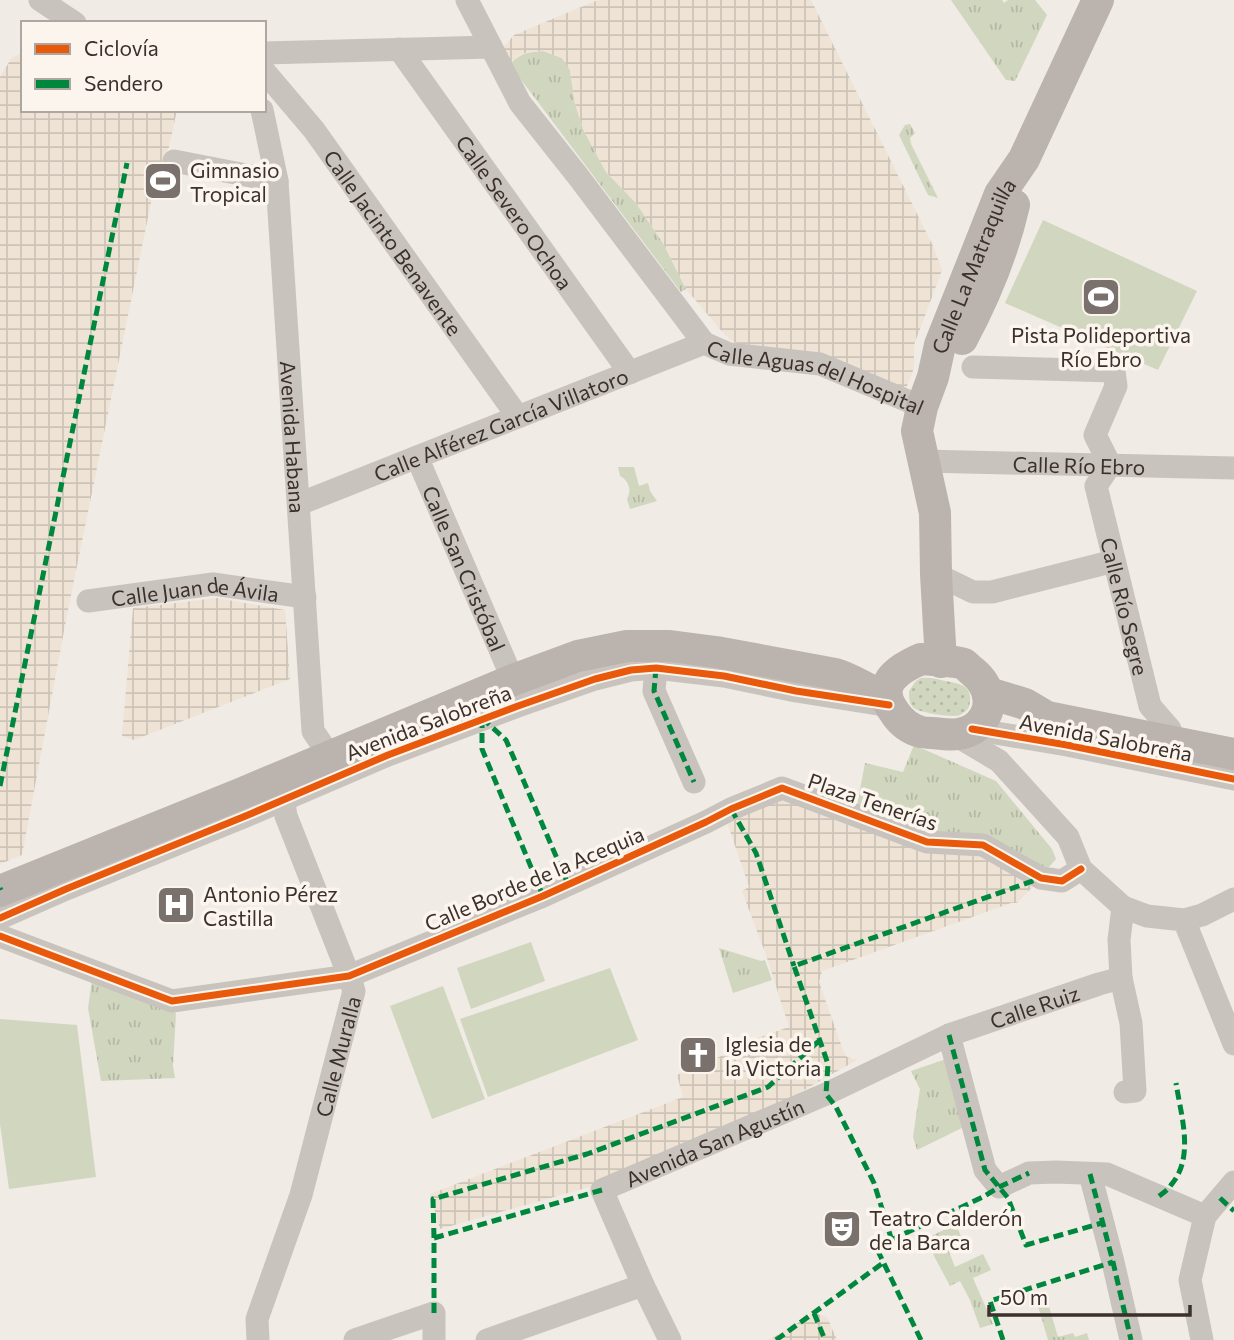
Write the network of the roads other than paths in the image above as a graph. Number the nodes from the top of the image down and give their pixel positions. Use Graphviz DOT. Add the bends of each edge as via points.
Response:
graph roads {
  1 [pos="40,0"];
  2 [pos="467,0"];
  3 [pos="1098,0"];
  4 [pos="72,21"];
  5 [pos="491,47"];
  6 [pos="399,49"];
  7 [pos="266,53"];
  8 [pos="266,73"];
  9 [pos="262,112"];
  10 [pos="174,161"];
  11 [pos="277,181"];
  12 [pos="704,343"];
  13 [pos="973,367"];
  14 [pos="630,373"];
  15 [pos="922,407"];
  16 [pos="518,417"];
  17 [pos="416,457"];
  18 [pos="923,461"];
  19 [pos="1110,466"];
  20 [pos="1234,468"];
  21 [pos="299,504"];
  22 [pos="1114,561"];
  23 [pos="936,575"];
  24 [pos="305,597"];
  25 [pos="88,601"];
  26 [pos="942,662"];
  27 [pos="656,668"];
  28 [pos="513,680"];
  29 [pos="889,693"];
  30 [pos="989,693"];
  31 [pos="1047,717"];
  32 [pos="969,730"];
  33 [pos="1174,742"];
  34 [pos="337,754"];
  35 [pos="1234,754"];
  36 [pos="1234,779"];
  37 [pos="694,782"];
  38 [pos="282,789"];
  39 [pos="731,809"];
  40 [pos="1081,869"];
  41 [pos="0,891"];
  42 [pos="1234,898"];
  43 [pos="1123,906"];
  44 [pos="0,918"];
  45 [pos="1184,920"];
  46 [pos="0,936"];
  47 [pos="349,976"];
  48 [pos="1121,978"];
  49 [pos="949,1035"];
  50 [pos="1234,1044"];
  51 [pos="1125,1092"];
  52 [pos="826,1094"];
  53 [pos="1090,1174"];
  54 [pos="1234,1182"];
  55 [pos="1205,1216"];
  56 [pos="643,1285"];
  57 [pos="258,1340"];
  58 [pos="355,1340"];
  59 [pos="434,1340"];
  60 [pos="487,1340"];
  61 [pos="670,1340"];
  62 [pos="1131,1340"];
  63 [pos="1202,1340"];
  1 -- 4 [label="street"];
  2 -- 5 [label="street, Calle Aguas del Hospital"];
  3 -- 15 [label="main road, Calle La Matraquilla" via="1024,159 1000,256 982,302 956,350 933,377"];
  5 -- 6 [label="street"];
  5 -- 12 [label="street, Calle Aguas del Hospital" via="520,103"];
  6 -- 7 [label="street"];
  6 -- 14 [label="street, Calle Severo Ochoa"];
  8 -- 16 [label="street, Calle Jacinto Benavente" via="314,130"];
  9 -- 11 [label="street, Avenida Habana"];
  10 -- 11 [label="street"];
  11 -- 21 [label="street, Avenida Habana"];
  12 -- 14 [label="street, Calle Alférez García Villatoro"];
  12 -- 15 [label="street, Calle Aguas del Hospital" via="729,354 820,364"];
  13 -- 19 [label="street" via="1114,371 1116,386 1095,435"];
  14 -- 16 [label="street, Calle Alférez García Villatoro"];
  15 -- 18 [label="main road, Calle Aguas del Hospital" via="917,431"];
  16 -- 17 [label="street, Calle Alférez García Villatoro"];
  17 -- 21 [label="street, Calle Alférez García Villatoro"];
  17 -- 28 [label="street, Calle San Cristóbal"];
  18 -- 19 [label="street, Calle Río Ebro"];
  18 -- 23 [label="main road, Calle Aguas del Hospital" via="935,513"];
  19 -- 20 [label="street, Calle Río Ebro"];
  19 -- 22 [label="street, Calle Río Segre" via="1096,486"];
  21 -- 24 [label="street, Avenida Habana"];
  22 -- 23 [label="street" via="992,592 973,592"];
  22 -- 33 [label="street, Calle Río Segre" via="1150,706 1170,729"];
  23 -- 26 [label="main road, Calle Aguas del Hospital"];
  24 -- 25 [label="street, Calle Juan de Ávila" via="213,584"];
  24 -- 34 [label="street, Avenida Habana" via="313,731 323,746"];
  26 -- 29 [label="main road" via="921,659 903,667"];
  26 -- 30 [label="main road" via="963,664 982,679"];
  27 -- 29 [label="street, Avenida Salobreña" via="796,691"];
  27 -- 37 [label="street" via="654,691"];
  27 -- 38 [label="street, Avenida Salobreña" via="611,675"];
  28 -- 29 [label="main road, Avenida Salobreña" via="578,656 627,646 670,646 845,677"];
  28 -- 34 [label="main road, Avenida Salobreña"];
  29 -- 32 [label="main road" via="902,722 920,732"];
  30 -- 31 [label="main road, Avenida Salobreña" via="1025,704"];
  30 -- 32 [label="main road" via="983,720"];
  31 -- 32 [label="main road, Avenida Salobreña"];
  31 -- 33 [label="main road, Avenida Salobreña"];
  32 -- 36 [label="street, Avenida Salobreña"];
  32 -- 40 [label="street" via="1068,837"];
  33 -- 35 [label="main road, Avenida Salobreña"];
  34 -- 38 [label="main road, Avenida Salobreña"];
  38 -- 41 [label="main road, Avenida Salobreña"];
  38 -- 44 [label="street, Avenida Salobreña" via="163,848"];
  38 -- 47 [label="street, Calle Muralla" via="286,816"];
  39 -- 40 [label="street, Plaza Tenerías" via="782,788 927,842 983,845 1041,878 1062,881"];
  39 -- 47 [label="street, Calle Borde de la Acequia" via="543,896"];
  40 -- 43 [label="street"];
  42 -- 45 [label="street"];
  43 -- 45 [label="street" via="1147,916"];
  43 -- 48 [label="street"];
  45 -- 50 [label="street"];
  46 -- 47 [label="street, Calle Borde de la Acequia" via="172,1000"];
  47 -- 57 [label="street, Calle Muralla" via="354,991 301,1195 257,1319"];
  48 -- 49 [label="street, Calle Ruiz"];
  48 -- 51 [label="street" via="1131,1023 1135,1091"];
  49 -- 52 [label="street, Calle Ruiz"];
  49 -- 53 [label="street" via="985,1170 999,1187 1029,1173"];
  52 -- 56 [label="street, Avenida San Agustín" via="602,1191"];
  53 -- 55 [label="street" via="1107,1174"];
  53 -- 62 [label="street"];
  54 -- 55 [label="street"];
  55 -- 63 [label="street" via="1190,1280"];
  56 -- 60 [label="street"];
  56 -- 61 [label="street"];
  58 -- 59 [label="street" via="434,1313"];
}
